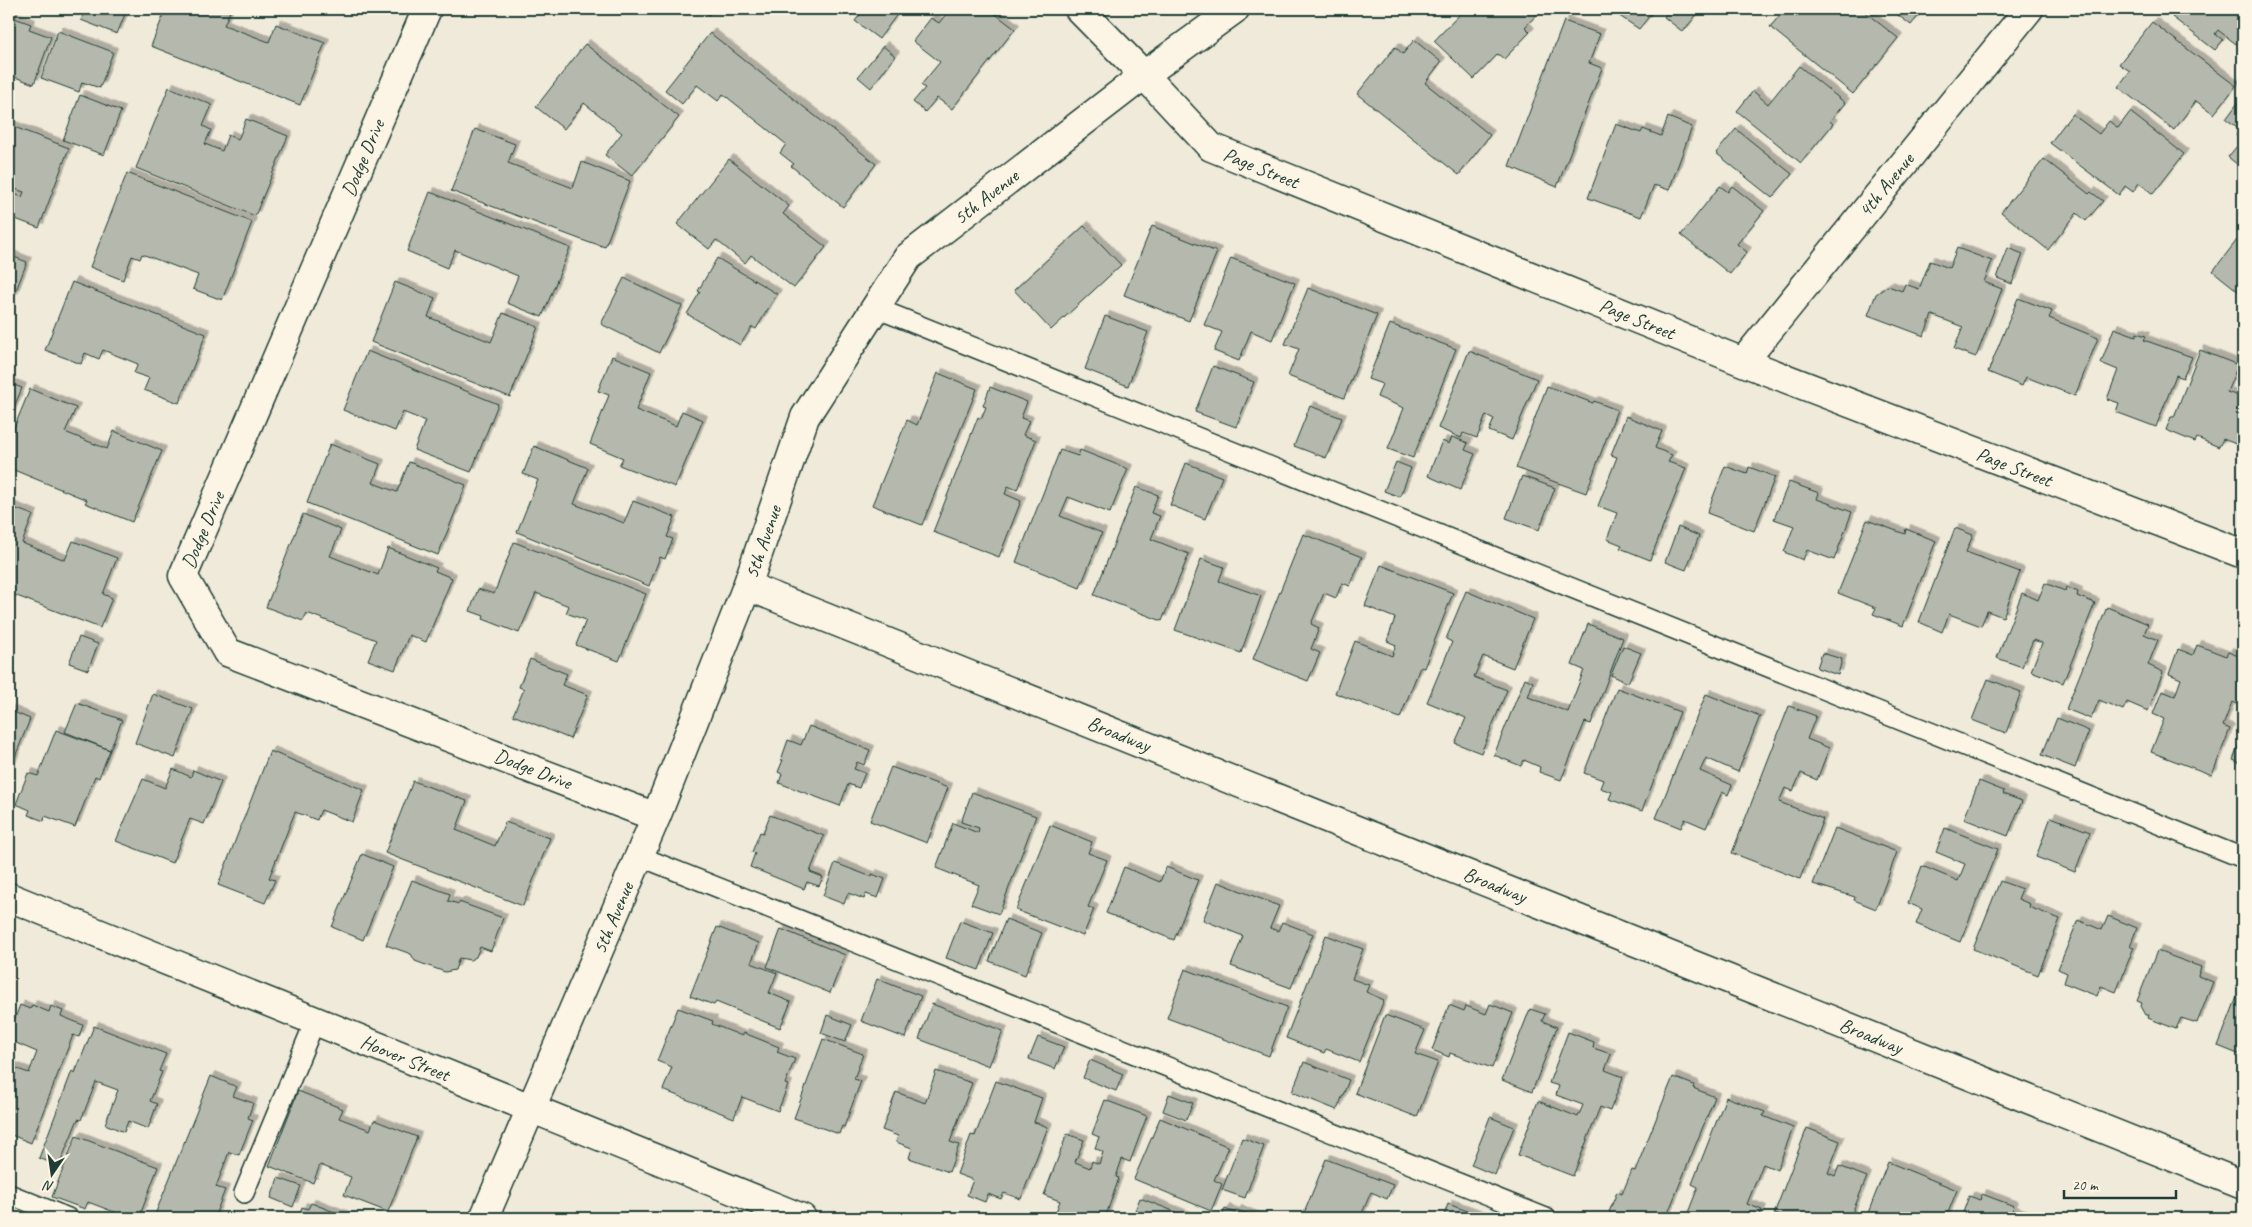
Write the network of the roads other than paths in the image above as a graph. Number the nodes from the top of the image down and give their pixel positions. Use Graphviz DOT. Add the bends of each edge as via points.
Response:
graph roads {
  1 [pos="427,9"];
  2 [pos="1079,9"];
  3 [pos="1235,9"];
  4 [pos="2029,9"];
  5 [pos="1144,75"];
  6 [pos="876,308"];
  7 [pos="1743,362"];
  8 [pos="2243,554"];
  9 [pos="748,586"];
  10 [pos="656,817"];
  11 [pos="639,856"];
  12 [pos="2243,858"];
  13 [pos="9,897"];
  14 [pos="314,1021"];
  15 [pos="531,1108"];
  16 [pos="2243,1185"];
  17 [pos="244,1193"];
  18 [pos="9,1194"];
  19 [pos="68,1218"];
  20 [pos="484,1218"];
  21 [pos="802,1218"];
  22 [pos="1546,1218"];
  1 -- 10 [label="street, Dodge Drive" via="183,576 227,652"];
  2 -- 5 [label="street, Page Street"];
  3 -- 5 [label="street, 5th Avenue"];
  4 -- 7 [label="street, 4th Avenue"];
  5 -- 6 [label="street, 5th Avenue" via="908,257"];
  5 -- 7 [label="street, Page Street" via="1211,147"];
  6 -- 9 [label="street, 5th Avenue" via="805,417"];
  6 -- 12 [label="lane"];
  7 -- 8 [label="street, Page Street"];
  9 -- 10 [label="street, 5th Avenue"];
  9 -- 16 [label="street, Broadway"];
  10 -- 11 [label="street, 5th Avenue"];
  11 -- 15 [label="street, 5th Avenue"];
  11 -- 22 [label="lane"];
  13 -- 14 [label="street, Hoover Street"];
  14 -- 15 [label="street, Hoover Street"];
  14 -- 17 [label="lane"];
  15 -- 20 [label="street, 5th Avenue"];
  15 -- 21 [label="street, Hoover Street"];
  18 -- 19 [label="lane"];
}
